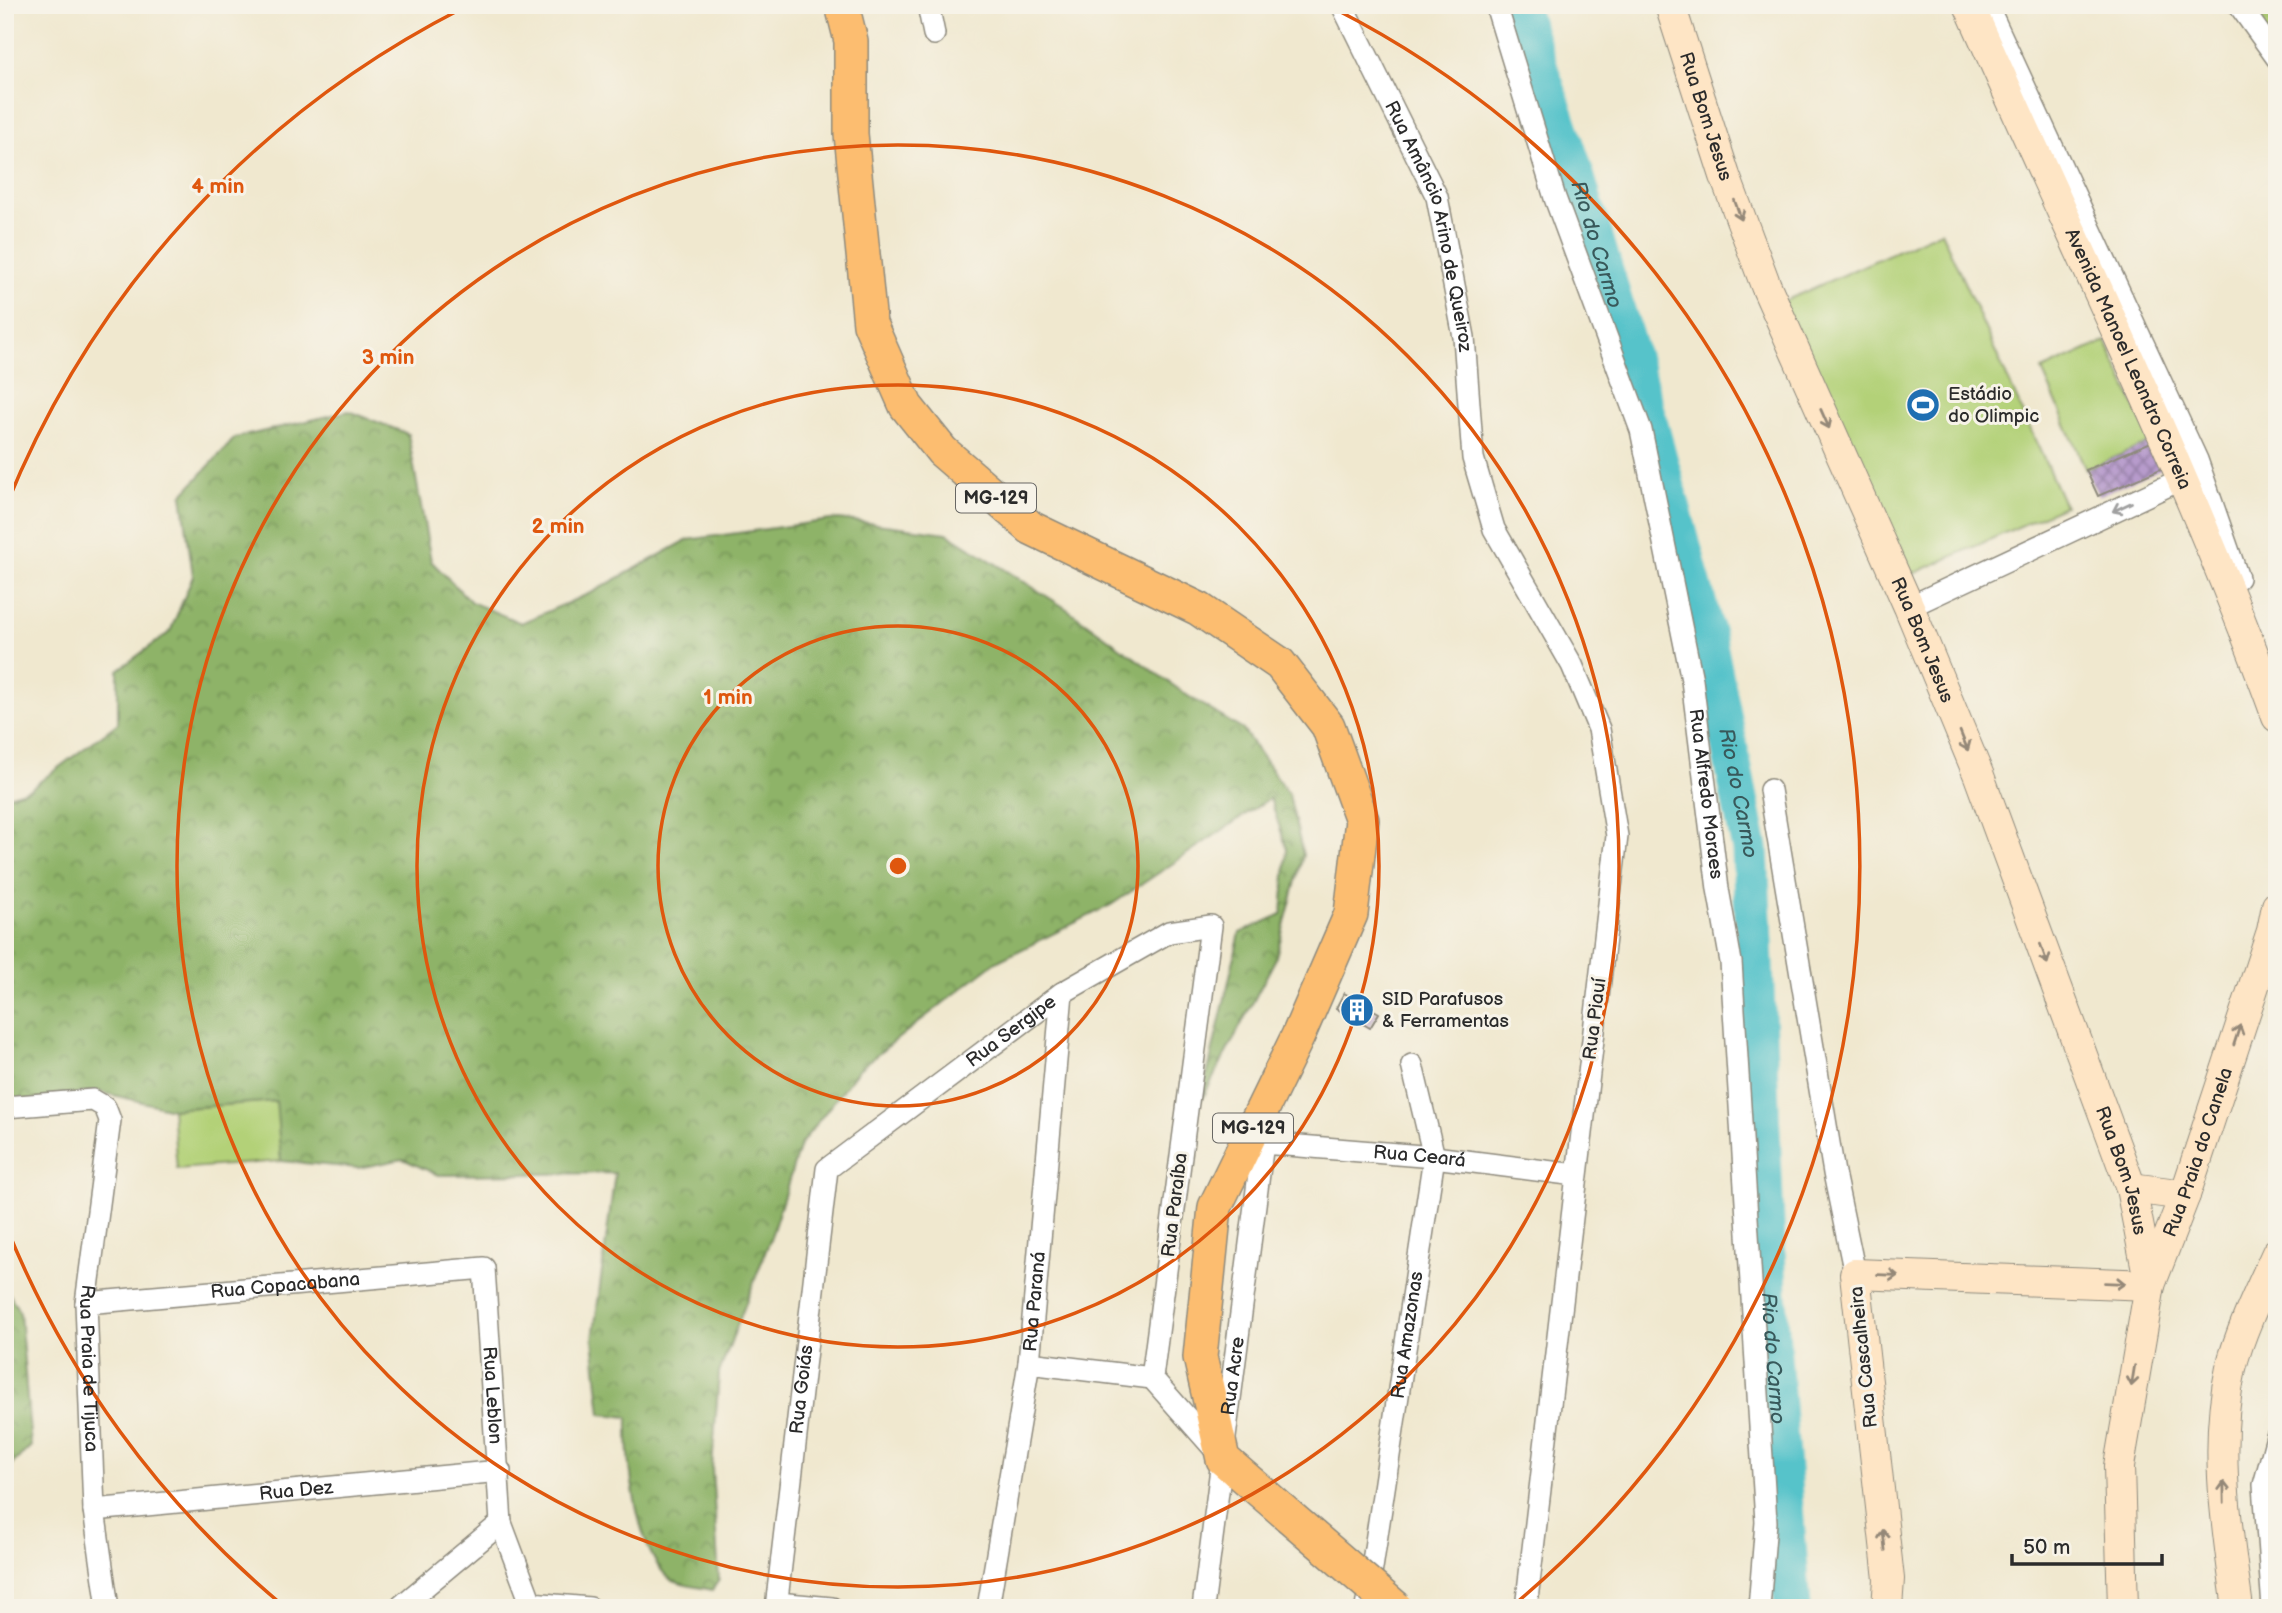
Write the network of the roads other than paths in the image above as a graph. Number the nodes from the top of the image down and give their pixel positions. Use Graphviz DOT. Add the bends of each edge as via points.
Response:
graph roads {
  1 [pos="842,5"];
  2 [pos="928,5"];
  3 [pos="1342,5"];
  4 [pos="1496,5"];
  5 [pos="1670,5"];
  6 [pos="1969,5"];
  7 [pos="1987,5"];
  8 [pos="2239,5"];
  9 [pos="934,34"];
  10 [pos="2277,58"];
  11 [pos="1473,458"];
  12 [pos="2184,478"];
  13 [pos="1909,607"];
  14 [pos="2277,692"];
  15 [pos="2277,717"];
  16 [pos="1770,790"];
  17 [pos="2277,906"];
  18 [pos="1211,926"];
  19 [pos="1062,993"];
  20 [pos="1412,1065"];
  21 [pos="5,1107"];
  22 [pos="1263,1143"];
  23 [pos="1434,1157"];
  24 [pos="827,1169"];
  25 [pos="1576,1175"];
  26 [pos="2131,1188"];
  27 [pos="2185,1195"];
  28 [pos="2277,1253"];
  29 [pos="484,1268"];
  30 [pos="1855,1274"];
  31 [pos="2150,1285"];
  32 [pos="86,1303"];
  33 [pos="1029,1363"];
  34 [pos="1152,1378"];
  35 [pos="2277,1437"];
  36 [pos="1223,1459"];
  37 [pos="500,1471"];
  38 [pos="2271,1483"];
  39 [pos="94,1510"];
  40 [pos="501,1523"];
  41 [pos="777,1605"];
  42 [pos="2274,1606"];
  43 [pos="108,1608"];
  44 [pos="399,1608"];
  45 [pos="590,1608"];
  46 [pos="832,1608"];
  47 [pos="988,1608"];
  48 [pos="1203,1608"];
  49 [pos="1366,1608"];
  50 [pos="1396,1608"];
  51 [pos="1526,1608"];
  52 [pos="1759,1608"];
  53 [pos="1888,1608"];
  54 [pos="2123,1608"];
  55 [pos="2238,1608"];
  1 -- 36 [label="main road, MG-129 / MG-129" via="851,41 851,134 870,324 906,406 942,451 1031,528 1199,609 1280,664 1328,726 1362,820 1351,914 1215,1207 1200,1357"];
  2 -- 9 [label="street"];
  3 -- 11 [label="street, Rua Amâncio Arino de Queiroz" via="1437,197 1464,337"];
  4 -- 52 [label="street, Rua Alfredo Moraes" via="1555,198 1641,430 1692,680 1731,962 1766,1522"];
  5 -- 13 [label="street, Rua Bom Jesus, one-way" via="1766,286"];
  6 -- 12 [label="street, Avenida Manoel Leandro Correia"];
  7 -- 14 [label="street" via="2197,460"];
  8 -- 10 [label="street"];
  11 -- 25 [label="street, Rua Piauí" via="1494,529 1572,665 1599,729 1617,836"];
  12 -- 13 [label="street, one-way"];
  12 -- 15 [label="street, Avenida Manoel Leandro Correia"];
  13 -- 26 [label="street, Rua Bom Jesus, one-way" via="1979,776"];
  16 -- 30 [label="street"];
  27 -- 17 [label="street, Rua Praia do Canela, one-way"];
  18 -- 19 [label="street, Rua Sergipe" via="1169,932"];
  18 -- 34 [label="street, Rua Paraíba"];
  19 -- 24 [label="street, Rua Sergipe"];
  19 -- 33 [label="street, Rua Paraná"];
  20 -- 23 [label="street, Rua Amazonas"];
  21 -- 32 [label="street, Rua Praia de Tijuca" via="77,1099 105,1107 110,1121"];
  22 -- 23 [label="street, Rua Ceará"];
  22 -- 36 [label="street, Rua Acre"];
  23 -- 25 [label="street, Rua Ceará"];
  23 -- 49 [label="street, Rua Amazonas"];
  24 -- 41 [label="street, Rua Goiás"];
  25 -- 51 [label="street, Rua Piauí"];
  26 -- 27 [label="street"];
  26 -- 31 [label="street, Rua Bom Jesus"];
  27 -- 31 [label="street, Rua Praia do Canela"];
  55 -- 28 [label="street, one-way" via="2224,1510 2222,1422 2232,1366"];
  29 -- 32 [label="street, Rua Copacabana"];
  29 -- 37 [label="street, Rua Leblon"];
  30 -- 31 [label="street, Rua Cascalheira, one-way"];
  53 -- 30 [label="street, Rua Cascalheira, one-way" via="1889,1578"];
  31 -- 54 [label="street, Rua Praia do Canela, one-way" via="2119,1466"];
  32 -- 39 [label="street, Rua Praia de Tijuca"];
  33 -- 34 [label="street"];
  33 -- 47 [label="street, Rua Paraná"];
  34 -- 36 [label="street"];
  35 -- 38 [label="street"];
  36 -- 48 [label="street, Rua Acre"];
  36 -- 50 [label="main road, bridge"];
  37 -- 39 [label="street, Rua Dez"];
  37 -- 40 [label="street, Rua Leblon"];
  38 -- 42 [label="street"];
  39 -- 43 [label="street, Rua Praia de Tijuca"];
  40 -- 44 [label="street"];
  40 -- 45 [label="street, Rua Leblon" via="531,1602"];
  41 -- 46 [label="street"];
}
